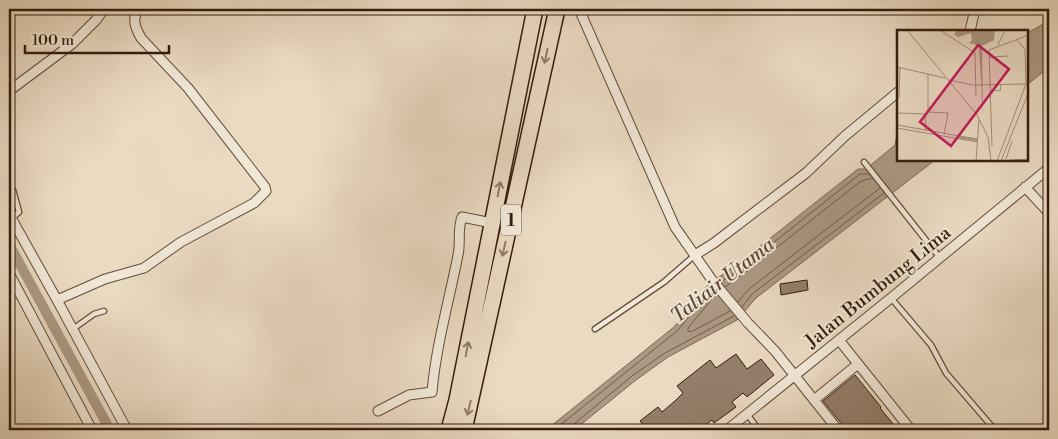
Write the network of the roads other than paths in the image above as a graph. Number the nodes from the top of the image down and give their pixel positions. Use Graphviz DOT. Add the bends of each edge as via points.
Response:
graph roads {
  1 [pos="104,9"];
  2 [pos="138,9"];
  3 [pos="535,9"];
  4 [pos="557,9"];
  5 [pos="579,9"];
  6 [pos="976,9"];
  7 [pos="970,30"];
  8 [pos="9,92"];
  9 [pos="897,93"];
  10 [pos="865,164"];
  11 [pos="1049,168"];
  12 [pos="1025,187"];
  13 [pos="13,190"];
  14 [pos="1049,213"];
  15 [pos="10,217"];
  16 [pos="488,222"];
  17 [pos="695,255"];
  18 [pos="940,258"];
  19 [pos="9,273"];
  20 [pos="891,298"];
  21 [pos="57,300"];
  22 [pos="104,310"];
  23 [pos="73,329"];
  24 [pos="595,329"];
  25 [pos="839,340"];
  26 [pos="858,364"];
  27 [pos="794,376"];
  28 [pos="814,400"];
  29 [pos="378,410"];
  30 [pos="747,414"];
  31 [pos="994,429"];
  32 [pos="92,430"];
  33 [pos="127,430"];
  34 [pos="448,430"];
  35 [pos="464,430"];
  36 [pos="727,430"];
  37 [pos="759,430"];
  38 [pos="838,430"];
  39 [pos="911,430"];
  1 -- 8 [label="street" via="72,44"];
  2 -- 21 [label="street" via="134,21 142,38 193,95 266,191 254,203 181,242 144,268 105,279"];
  16 -- 3 [label="highway, 1, one-way"];
  4 -- 35 [label="highway, 1, one-way"];
  5 -- 17 [label="street" via="675,227"];
  6 -- 7 [label="street"];
  9 -- 17 [label="street" via="806,173"];
  10 -- 18 [label="lane"];
  11 -- 12 [label="street, Jalan Bumbung Lima"];
  12 -- 14 [label="street"];
  12 -- 18 [label="street, Jalan Bumbung Lima"];
  13 -- 15 [label="lane" via="19,212"];
  15 -- 21 [label="street"];
  16 -- 29 [label="street" via="462,217 460,223 459,252 432,392 409,395"];
  34 -- 16 [label="highway, 1, one-way" via="457,400"];
  17 -- 24 [label="lane" via="664,282"];
  17 -- 27 [label="street" via="712,280"];
  18 -- 20 [label="street, Jalan Bumbung Lima"];
  19 -- 32 [label="street"];
  20 -- 25 [label="street, Jalan Bumbung Lima"];
  20 -- 31 [label="lane" via="931,345 946,373"];
  21 -- 23 [label="street"];
  22 -- 23 [label="lane"];
  23 -- 33 [label="street"];
  25 -- 26 [label="street"];
  25 -- 27 [label="street, Jalan Bumbung Lima"];
  26 -- 28 [label="street"];
  26 -- 39 [label="street"];
  27 -- 28 [label="street"];
  27 -- 30 [label="street, Jalan Bumbung Lima"];
  28 -- 38 [label="street"];
  30 -- 36 [label="street, Jalan Bumbung Lima"];
  30 -- 37 [label="lane"];
}
